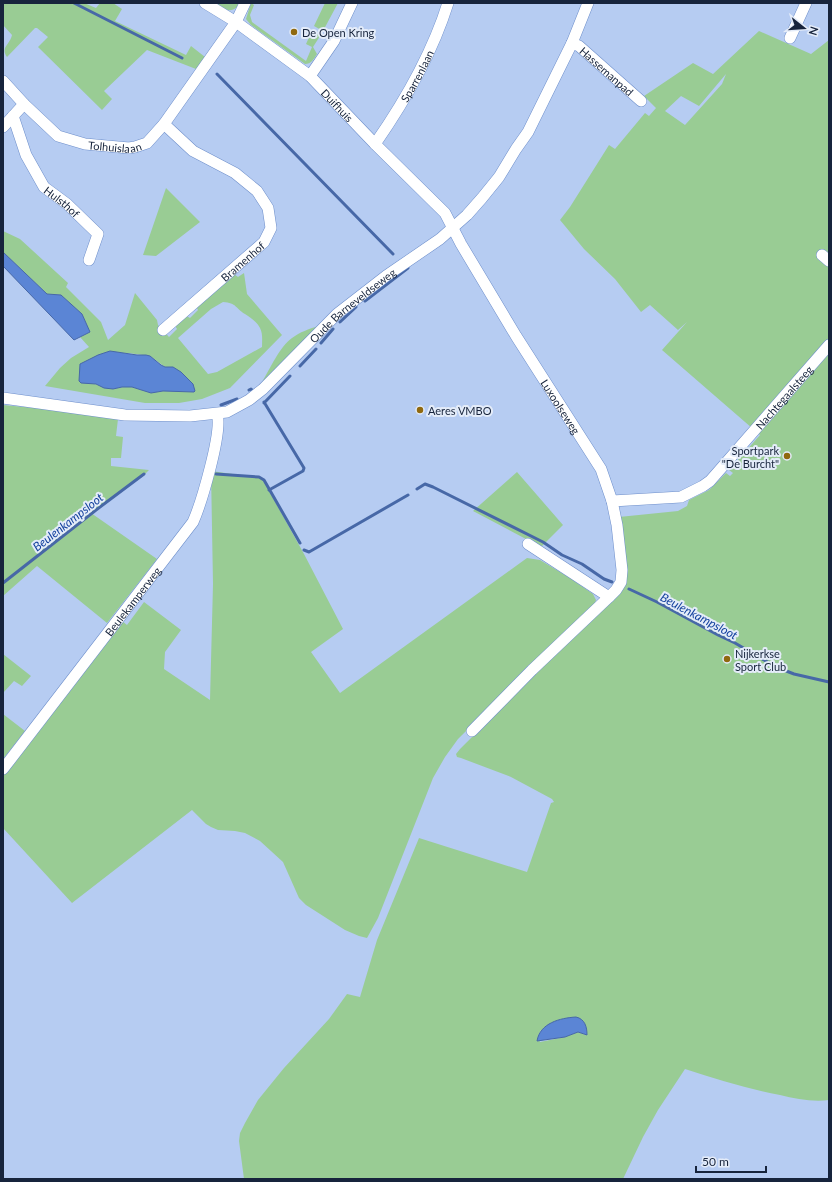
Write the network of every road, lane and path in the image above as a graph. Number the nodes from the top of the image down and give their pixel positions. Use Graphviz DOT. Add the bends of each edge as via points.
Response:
graph roads {
  1 [pos="205,3"];
  2 [pos="245,3"];
  3 [pos="352,3"];
  4 [pos="448,3"];
  5 [pos="588,3"];
  6 [pos="806,3"];
  7 [pos="236,22"];
  8 [pos="790,38"];
  9 [pos="572,43"];
  10 [pos="310,76"];
  11 [pos="3,81"];
  12 [pos="641,102"];
  13 [pos="24,104"];
  14 [pos="13,116"];
  15 [pos="164,124"];
  16 [pos="3,127"];
  17 [pos="375,144"];
  18 [pos="453,228"];
  19 [pos="89,260"];
  20 [pos="163,330"];
  21 [pos="829,345"];
  22 [pos="3,398"];
  23 [pos="218,414"];
  24 [pos="612,501"];
  25 [pos="528,544"];
  26 [pos="609,597"];
  27 [pos="472,731"];
  28 [pos="3,769"];
  1 -- 7 [label="street, Duifhuis"];
  2 -- 7 [label="street, Tolhuislaan"];
  3 -- 10 [label="street" via="334,41"];
  4 -- 17 [label="street, Sparrenlaan" via="418,76"];
  5 -- 9 [label="street, Oude Barneveldseweg"];
  6 -- 8 [label="street"];
  7 -- 10 [label="street, Duifhuis"];
  7 -- 15 [label="street, Tolhuislaan"];
  9 -- 12 [label="street, Hassemanpad" via="579,46"];
  9 -- 18 [label="street, Oude Barneveldseweg" via="528,132 490,187"];
  10 -- 17 [label="street, Duifhuis"];
  11 -- 13 [label="street, Tolhuislaan"];
  13 -- 14 [label="street"];
  13 -- 15 [label="street, Tolhuislaan" via="58,136 85,144 129,148 136,152"];
  14 -- 16 [label="street"];
  14 -- 19 [label="street, Hulsthof" via="26,155 44,188 67,204 98,234"];
  15 -- 20 [label="street, Bramenhof" via="193,151 236,172 257,191 268,208 271,228 264,242"];
  17 -- 18 [label="street, Duifhuis" via="445,213"];
  18 -- 23 [label="street, Oude Barneveldseweg" via="337,314 263,389 239,406"];
  18 -- 24 [label="street, Luxoolseweg" via="516,336 601,469"];
  21 -- 24 [label="street, Nachtegaalsteeg" via="710,481 681,496"];
  22 -- 23 [label="street, Oude Barneveldseweg" via="125,415"];
  23 -- 28 [label="street, Beulekamperweg" via="212,459 193,522"];
  24 -- 26 [label="street, Luxoolseweg" via="622,576 616,590"];
  25 -- 26 [label="street"];
  26 -- 27 [label="street, Luxoolseweg"];
}
